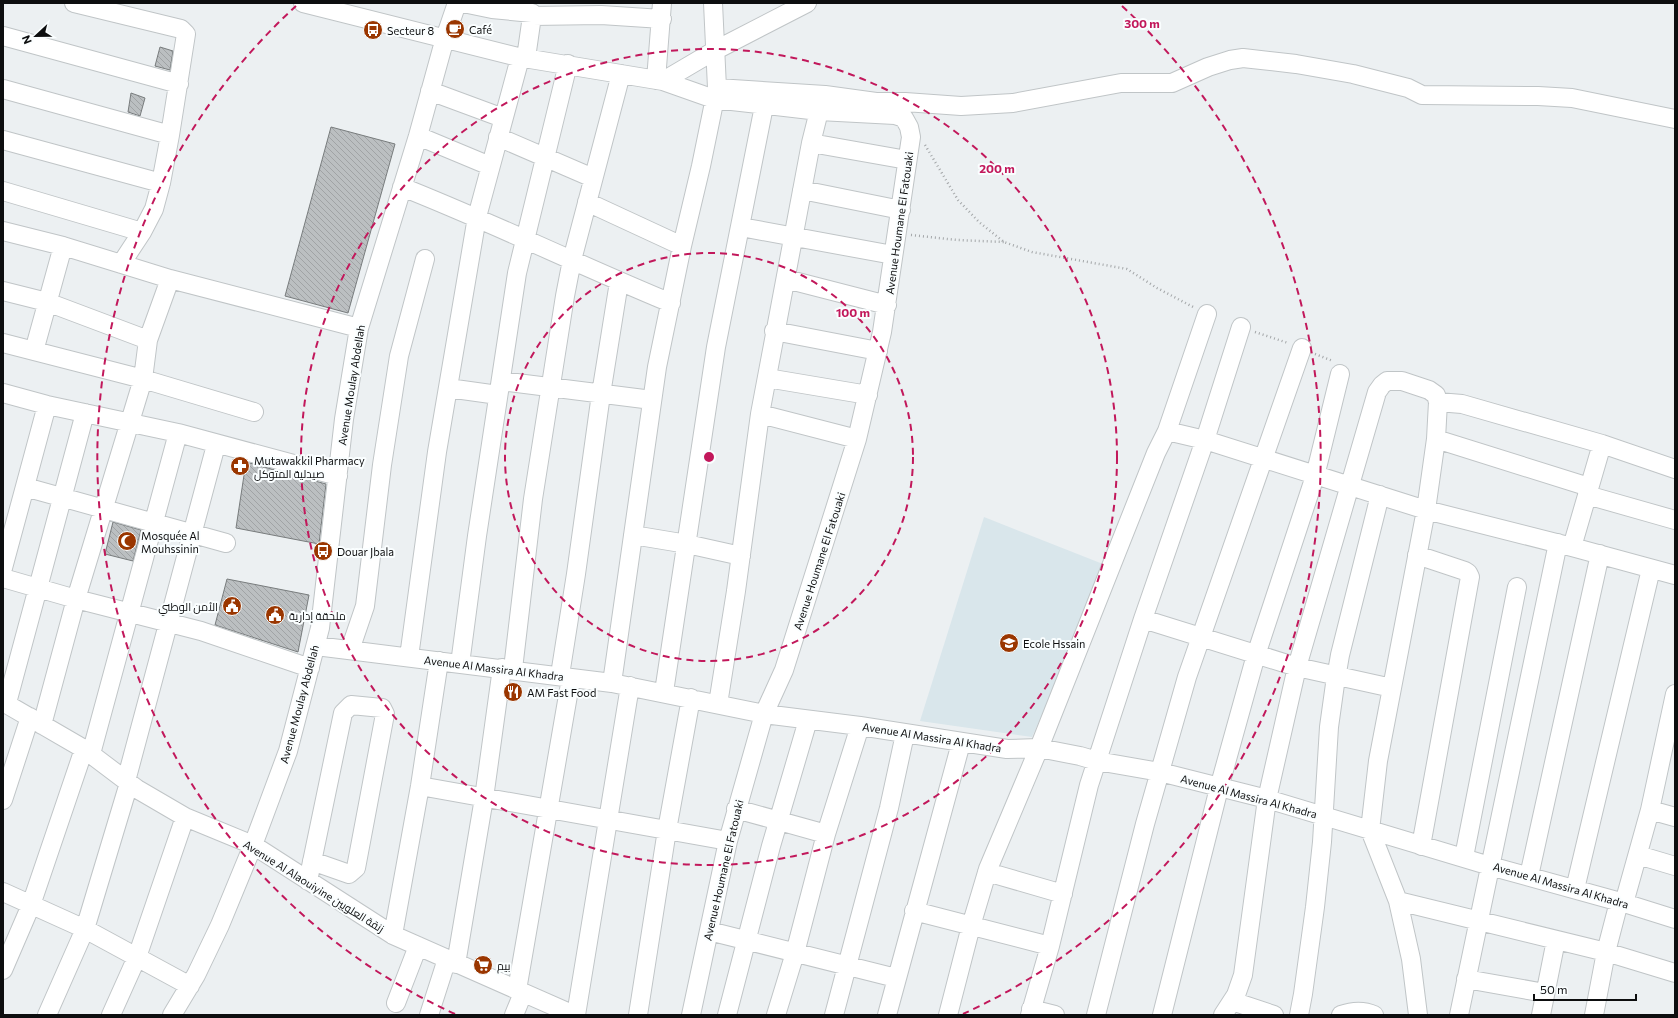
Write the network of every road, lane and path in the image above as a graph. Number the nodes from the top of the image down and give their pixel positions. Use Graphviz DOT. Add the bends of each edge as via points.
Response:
graph roads {
  1 [pos="74,3"];
  2 [pos="302,3"];
  3 [pos="457,3"];
  4 [pos="463,3"];
  5 [pos="713,3"];
  6 [pos="807,3"];
  7 [pos="557,9"];
  8 [pos="601,9"];
  9 [pos="533,11"];
  10 [pos="662,11"];
  11 [pos="3,36"];
  12 [pos="445,38"];
  13 [pos="714,51"];
  14 [pos="523,58"];
  15 [pos="568,64"];
  16 [pos="620,74"];
  17 [pos="659,80"];
  18 [pos="179,84"];
  19 [pos="3,89"];
  20 [pos="430,91"];
  21 [pos="715,94"];
  22 [pos="764,106"];
  23 [pos="819,111"];
  24 [pos="503,118"];
  25 [pos="1675,119"];
  26 [pos="910,131"];
  27 [pos="170,135"];
  28 [pos="418,136"];
  29 [pos="498,137"];
  30 [pos="3,140"];
  31 [pos="811,144"];
  32 [pos="546,157"];
  33 [pos="907,160"];
  34 [pos="490,166"];
  35 [pos="593,178"];
  36 [pos="161,183"];
  37 [pos="402,187"];
  38 [pos="802,190"];
  39 [pos="3,191"];
  40 [pos="587,202"];
  41 [pos="901,210"];
  42 [pos="477,217"];
  43 [pos="741,227"];
  44 [pos="3,231"];
  45 [pos="142,232"];
  46 [pos="896,233"];
  47 [pos="793,236"];
  48 [pos="525,239"];
  49 [pos="1004,242"];
  50 [pos="63,246"];
  51 [pos="682,246"];
  52 [pos="893,255"];
  53 [pos="425,259"];
  54 [pos="572,260"];
  55 [pos="121,264"];
  56 [pos="170,279"];
  57 [pos="786,279"];
  58 [pos="619,282"];
  59 [pos="3,291"];
  60 [pos="47,302"];
  61 [pos="671,303"];
  62 [pos="887,305"];
  63 [pos="1207,314"];
  64 [pos="1242,327"];
  65 [pos="359,328"];
  66 [pos="774,331"];
  67 [pos="148,340"];
  68 [pos="3,343"];
  69 [pos="1302,348"];
  70 [pos="34,351"];
  71 [pos="878,351"];
  72 [pos="1340,374"];
  73 [pos="767,378"];
  74 [pos="143,379"];
  75 [pos="550,387"];
  76 [pos="448,388"];
  77 [pos="500,388"];
  78 [pos="3,393"];
  79 [pos="601,394"];
  80 [pos="868,395"];
  81 [pos="652,400"];
  82 [pos="1438,402"];
  83 [pos="47,405"];
  84 [pos="254,412"];
  85 [pos="85,413"];
  86 [pos="760,414"];
  87 [pos="130,422"];
  88 [pos="1167,431"];
  89 [pos="178,433"];
  90 [pos="857,439"];
  91 [pos="1436,439"];
  92 [pos="1206,440"];
  93 [pos="1602,444"];
  94 [pos="216,445"];
  95 [pos="1263,458"];
  96 [pos="1675,469"];
  97 [pos="338,476"];
  98 [pos="1315,476"];
  99 [pos="1350,485"];
  100 [pos="24,487"];
  101 [pos="1588,491"];
  102 [pos="1380,495"];
  103 [pos="62,497"];
  104 [pos="104,508"];
  105 [pos="1426,510"];
  106 [pos="1675,520"];
  107 [pos="154,522"];
  108 [pos="192,534"];
  109 [pos="632,535"];
  110 [pos="226,543"];
  111 [pos="687,544"];
  112 [pos="1565,545"];
  113 [pos="1600,554"];
  114 [pos="1417,555"];
  115 [pos="741,556"];
  116 [pos="3,568"];
  117 [pos="1651,568"];
  118 [pos="1675,575"];
  119 [pos="3,578"];
  120 [pos="1517,587"];
  121 [pos="37,588"];
  122 [pos="76,599"];
  123 [pos="129,613"];
  124 [pos="1143,619"];
  125 [pos="168,622"];
  126 [pos="1202,637"];
  127 [pos="316,646"];
  128 [pos="350,650"];
  129 [pos="1256,655"];
  130 [pos="409,657"];
  131 [pos="439,661"];
  132 [pos="460,664"];
  133 [pos="1297,667"];
  134 [pos="310,668"];
  135 [pos="508,669"];
  136 [pos="565,676"];
  137 [pos="1337,676"];
  138 [pos="612,683"];
  139 [pos="630,686"];
  140 [pos="1392,688"];
  141 [pos="664,692"];
  142 [pos="1675,694"];
  143 [pos="691,698"];
  144 [pos="5,703"];
  145 [pos="718,704"];
  146 [pos="764,714"];
  147 [pos="1673,715"];
  148 [pos="808,720"];
  149 [pos="36,721"];
  150 [pos="860,726"];
  151 [pos="905,734"];
  152 [pos="961,743"];
  153 [pos="1039,748"];
  154 [pos="87,752"];
  155 [pos="1096,761"];
  156 [pos="1668,765"];
  157 [pos="1160,772"];
  158 [pos="127,782"];
  159 [pos="420,786"];
  160 [pos="1219,788"];
  161 [pos="484,798"];
  162 [pos="1267,799"];
  163 [pos="3,800"];
  164 [pos="736,809"];
  165 [pos="549,810"];
  166 [pos="1650,810"];
  167 [pos="185,817"];
  168 [pos="1324,817"];
  169 [pos="1675,817"];
  170 [pos="609,820"];
  171 [pos="778,821"];
  172 [pos="667,830"];
  173 [pos="1370,830"];
  174 [pos="826,834"];
  175 [pos="728,841"];
  176 [pos="253,846"];
  177 [pos="1421,846"];
  178 [pos="1638,855"];
  179 [pos="1464,858"];
  180 [pos="312,861"];
  181 [pos="1490,866"];
  182 [pos="1675,866"];
  183 [pos="987,872"];
  184 [pos="1529,876"];
  185 [pos="308,881"];
  186 [pos="1576,889"];
  187 [pos="3,892"];
  188 [pos="1064,894"];
  189 [pos="1398,901"];
  190 [pos="1622,902"];
  191 [pos="31,905"];
  192 [pos="914,911"];
  193 [pos="1675,919"];
  194 [pos="1478,920"];
  195 [pos="970,926"];
  196 [pos="85,929"];
  197 [pos="709,931"];
  198 [pos="393,936"];
  199 [pos="1556,940"];
  200 [pos="745,941"];
  201 [pos="418,946"];
  202 [pos="1050,946"];
  203 [pos="1606,952"];
  204 [pos="795,953"];
  205 [pos="137,957"];
  206 [pos="452,961"];
  207 [pos="846,966"];
  208 [pos="3,970"];
  209 [pos="1675,974"];
  210 [pos="896,978"];
  211 [pos="1466,979"];
  212 [pos="190,986"];
  213 [pos="520,991"];
  214 [pos="1545,993"];
  215 [pos="396,1003"];
  216 [pos="1228,1008"];
  217 [pos="1030,1012"];
  218 [pos="47,1015"];
  219 [pos="111,1015"];
  220 [pos="172,1015"];
  221 [pos="429,1015"];
  222 [pos="514,1015"];
  223 [pos="575,1015"];
  224 [pos="638,1015"];
  225 [pos="691,1015"];
  226 [pos="727,1015"];
  227 [pos="776,1015"];
  228 [pos="834,1015"];
  229 [pos="887,1015"];
  230 [pos="948,1015"];
  231 [pos="1054,1015"];
  232 [pos="1096,1015"];
  233 [pos="1162,1015"];
  234 [pos="1274,1015"];
  235 [pos="1299,1015"];
  236 [pos="1341,1015"];
  237 [pos="1374,1015"];
  238 [pos="1418,1015"];
  239 [pos="1459,1015"];
  240 [pos="1542,1015"];
  241 [pos="1594,1015"];
  1 -- 18 [label="street" via="184,31 187,37"];
  2 -- 12 [label="street"];
  3 -- 12 [label="street, Avenue Moulay Abdellah"];
  4 -- 9 [label="street" via="492,9"];
  5 -- 13 [label="street"];
  6 -- 13 [label="street"];
  7 -- 8 [label="street"];
  7 -- 9 [label="street"];
  8 -- 10 [label="street"];
  9 -- 14 [label="street"];
  10 -- 17 [label="street"];
  11 -- 18 [label="street"];
  12 -- 14 [label="street"];
  12 -- 20 [label="street, Avenue Moulay Abdellah"];
  13 -- 17 [label="street"];
  13 -- 21 [label="street"];
  14 -- 15 [label="street"];
  14 -- 24 [label="street"];
  15 -- 16 [label="street"];
  15 -- 32 [label="street"];
  16 -- 17 [label="street"];
  16 -- 35 [label="street"];
  17 -- 21 [label="street"];
  18 -- 27 [label="street"];
  19 -- 27 [label="street"];
  20 -- 24 [label="street"];
  20 -- 28 [label="street, Avenue Moulay Abdellah"];
  21 -- 22 [label="street"];
  21 -- 25 [label="street" via="825,95 876,102 961,106 1013,103 1121,83 1172,84 1208,67 1243,58 1353,74 1408,88 1422,95 1572,98"];
  21 -- 51 [label="street"];
  22 -- 23 [label="street"];
  22 -- 43 [label="street"];
  23 -- 26 [label="street" via="887,114 904,118"];
  23 -- 31 [label="street"];
  24 -- 29 [label="street"];
  26 -- 33 [label="street, Avenue Houmane El Fatouaki"];
  26 -- 49 [label="path" via="922,138 958,200 979,222"];
  27 -- 36 [label="street"];
  28 -- 34 [label="street"];
  28 -- 37 [label="street, Avenue Moulay Abdellah"];
  29 -- 32 [label="street"];
  29 -- 34 [label="street"];
  30 -- 36 [label="street"];
  31 -- 33 [label="street"];
  31 -- 38 [label="street"];
  32 -- 35 [label="street"];
  32 -- 48 [label="street"];
  33 -- 41 [label="street, Avenue Houmane El Fatouaki"];
  34 -- 42 [label="street"];
  35 -- 40 [label="street"];
  36 -- 45 [label="street" via="154,209"];
  37 -- 42 [label="street"];
  37 -- 65 [label="street, Avenue Moulay Abdellah"];
  38 -- 41 [label="street"];
  38 -- 47 [label="street"];
  39 -- 45 [label="street"];
  40 -- 51 [label="street"];
  40 -- 54 [label="street"];
  41 -- 46 [label="street, Avenue Houmane El Fatouaki"];
  42 -- 48 [label="street"];
  42 -- 76 [label="street"];
  43 -- 47 [label="street"];
  43 -- 111 [label="street" via="715,355"];
  44 -- 50 [label="street"];
  45 -- 55 [label="street"];
  46 -- 49 [label="path"];
  46 -- 52 [label="street, Avenue Houmane El Fatouaki"];
  47 -- 52 [label="street"];
  47 -- 57 [label="street"];
  48 -- 54 [label="street"];
  48 -- 77 [label="street" via="509,322"];
  49 -- 63 [label="path" via="1032,252 1127,268 1157,288"];
  50 -- 55 [label="street"];
  50 -- 60 [label="street"];
  51 -- 61 [label="street"];
  52 -- 62 [label="street, Avenue Houmane El Fatouaki"];
  53 -- 128 [label="street" via="399,356 382,465 365,606"];
  54 -- 58 [label="street"];
  54 -- 75 [label="street"];
  55 -- 56 [label="street"];
  56 -- 65 [label="street"];
  56 -- 67 [label="street"];
  57 -- 62 [label="street"];
  57 -- 66 [label="street"];
  58 -- 61 [label="street"];
  58 -- 79 [label="street"];
  59 -- 60 [label="street"];
  60 -- 67 [label="street"];
  60 -- 70 [label="street"];
  61 -- 81 [label="street"];
  62 -- 71 [label="street, Avenue Houmane El Fatouaki"];
  63 -- 88 [label="street"];
  64 -- 69 [label="path"];
  64 -- 92 [label="street"];
  65 -- 97 [label="street, Avenue Moulay Abdellah" via="344,419"];
  66 -- 71 [label="street"];
  66 -- 73 [label="street"];
  67 -- 74 [label="street"];
  68 -- 70 [label="street"];
  69 -- 72 [label="path" via="1337,363"];
  69 -- 95 [label="street"];
  70 -- 74 [label="street"];
  71 -- 80 [label="street, Avenue Houmane El Fatouaki"];
  72 -- 98 [label="street"];
  73 -- 80 [label="street"];
  73 -- 86 [label="street"];
  74 -- 84 [label="street"];
  74 -- 87 [label="street"];
  75 -- 77 [label="street"];
  75 -- 79 [label="street"];
  75 -- 135 [label="street"];
  76 -- 77 [label="street"];
  76 -- 130 [label="street"];
  77 -- 132 [label="street"];
  78 -- 83 [label="street"];
  79 -- 81 [label="street"];
  79 -- 136 [label="street" via="576,574"];
  80 -- 90 [label="street, Avenue Houmane El Fatouaki"];
  81 -- 109 [label="street"];
  82 -- 91 [label="street"];
  82 -- 93 [label="street" via="1462,404"];
  82 -- 99 [label="street" via="1433,392 1422,387 1394,380 1382,385 1377,392"];
  83 -- 85 [label="street"];
  83 -- 100 [label="street"];
  85 -- 87 [label="street"];
  85 -- 103 [label="street"];
  86 -- 90 [label="street"];
  86 -- 115 [label="street"];
  87 -- 89 [label="street"];
  87 -- 104 [label="street"];
  88 -- 92 [label="street"];
  88 -- 153 [label="street"];
  89 -- 94 [label="street"];
  89 -- 107 [label="street"];
  90 -- 146 [label="street, Avenue Houmane El Fatouaki" via="784,670"];
  91 -- 101 [label="street"];
  91 -- 105 [label="street"];
  92 -- 95 [label="street"];
  92 -- 124 [label="street"];
  93 -- 96 [label="street"];
  93 -- 101 [label="street"];
  94 -- 97 [label="street"];
  94 -- 108 [label="street"];
  95 -- 98 [label="street"];
  95 -- 126 [label="street"];
  97 -- 127 [label="street, Avenue Moulay Abdellah"];
  98 -- 99 [label="street"];
  98 -- 129 [label="street"];
  99 -- 102 [label="street"];
  99 -- 133 [label="street"];
  100 -- 103 [label="street"];
  100 -- 116 [label="street"];
  101 -- 106 [label="street"];
  101 -- 112 [label="street"];
  102 -- 105 [label="street"];
  102 -- 137 [label="street"];
  103 -- 104 [label="street"];
  103 -- 121 [label="street"];
  104 -- 107 [label="street"];
  104 -- 122 [label="street"];
  105 -- 112 [label="street"];
  105 -- 114 [label="street"];
  107 -- 108 [label="street"];
  107 -- 123 [label="street"];
  108 -- 110 [label="street"];
  108 -- 125 [label="street"];
  109 -- 111 [label="street"];
  109 -- 138 [label="street"];
  111 -- 115 [label="street"];
  111 -- 141 [label="street"];
  112 -- 113 [label="street"];
  112 -- 181 [label="street"];
  113 -- 117 [label="street"];
  113 -- 184 [label="street"];
  114 -- 140 [label="street"];
  114 -- 177 [label="street" via="1470,574"];
  115 -- 145 [label="street"];
  117 -- 118 [label="street"];
  117 -- 186 [label="street"];
  119 -- 121 [label="street"];
  120 -- 179 [label="street"];
  121 -- 122 [label="street"];
  121 -- 144 [label="street"];
  122 -- 123 [label="street"];
  122 -- 149 [label="street"];
  123 -- 125 [label="street"];
  123 -- 154 [label="street"];
  124 -- 126 [label="street"];
  124 -- 155 [label="street"];
  125 -- 134 [label="street"];
  125 -- 158 [label="street"];
  126 -- 129 [label="street"];
  126 -- 157 [label="street" via="1187,677"];
  127 -- 128 [label="street, Avenue Al Massira Al Khadra"];
  127 -- 134 [label="street, Avenue Moulay Abdellah"];
  128 -- 130 [label="street, Avenue Al Massira Al Khadra"];
  129 -- 133 [label="street"];
  129 -- 160 [label="street"];
  130 -- 131 [label="street, Avenue Al Massira Al Khadra"];
  131 -- 132 [label="street, Avenue Al Massira Al Khadra"];
  131 -- 159 [label="street"];
  132 -- 135 [label="street, Avenue Al Massira Al Khadra"];
  133 -- 137 [label="street"];
  133 -- 162 [label="street"];
  134 -- 176 [label="street, Avenue Moulay Abdellah" via="288,750"];
  135 -- 136 [label="street, Avenue Al Massira Al Khadra"];
  135 -- 161 [label="street"];
  136 -- 138 [label="street, Avenue Al Massira Al Khadra"];
  136 -- 165 [label="street"];
  137 -- 140 [label="street"];
  137 -- 168 [label="street" via="1329,728"];
  138 -- 139 [label="street, Avenue Al Massira Al Khadra"];
  139 -- 141 [label="street, Avenue Al Massira Al Khadra"];
  139 -- 170 [label="street"];
  140 -- 173 [label="street" via="1378,761"];
  141 -- 143 [label="street, Avenue Al Massira Al Khadra"];
  142 -- 147 [label="street"];
  143 -- 145 [label="street, Avenue Al Massira Al Khadra"];
  143 -- 172 [label="street"];
  144 -- 149 [label="street, Avenue Al Alaouiyine زنقة العلويين"];
  145 -- 146 [label="street, Avenue Al Massira Al Khadra"];
  146 -- 148 [label="street, Avenue Al Massira Al Khadra"];
  146 -- 164 [label="street, Avenue Houmane El Fatouaki"];
  147 -- 156 [label="street"];
  148 -- 150 [label="street, Avenue Al Massira Al Khadra"];
  148 -- 171 [label="street"];
  149 -- 154 [label="street, Avenue Al Alaouiyine زنقة العلويين"];
  149 -- 163 [label="street"];
  150 -- 151 [label="street, Avenue Al Massira Al Khadra"];
  150 -- 174 [label="street"];
  151 -- 152 [label="street, Avenue Al Massira Al Khadra"];
  151 -- 207 [label="street" via="889,808"];
  152 -- 153 [label="street, Avenue Al Massira Al Khadra" via="1007,749"];
  152 -- 192 [label="street"];
  153 -- 155 [label="street, Avenue Al Massira Al Khadra"];
  153 -- 183 [label="street"];
  154 -- 158 [label="street, Avenue Al Alaouiyine زنقة العلويين"];
  154 -- 191 [label="street"];
  155 -- 157 [label="street, Avenue Al Massira Al Khadra"];
  155 -- 188 [label="street"];
  156 -- 166 [label="street"];
  157 -- 160 [label="street, Avenue Al Massira Al Khadra"];
  157 -- 232 [label="street"];
  158 -- 167 [label="street, Avenue Al Alaouiyine زنقة العلويين"];
  158 -- 196 [label="street"];
  159 -- 161 [label="street"];
  159 -- 198 [label="street"];
  160 -- 162 [label="street, Avenue Al Massira Al Khadra"];
  160 -- 233 [label="street"];
  161 -- 165 [label="street"];
  161 -- 206 [label="street"];
  162 -- 168 [label="street, Avenue Al Massira Al Khadra"];
  162 -- 216 [label="street" via="1243,976"];
  164 -- 171 [label="street"];
  164 -- 175 [label="street, Avenue Houmane El Fatouaki"];
  165 -- 170 [label="street"];
  165 -- 213 [label="street"];
  166 -- 169 [label="street"];
  166 -- 178 [label="street"];
  167 -- 176 [label="street, Avenue Al Alaouiyine زنقة العلويين"];
  167 -- 205 [label="street"];
  168 -- 173 [label="street, Avenue Al Massira Al Khadra"];
  168 -- 235 [label="street" via="1309,955"];
  170 -- 172 [label="street"];
  170 -- 223 [label="street"];
  171 -- 174 [label="street"];
  171 -- 200 [label="street"];
  172 -- 175 [label="street"];
  172 -- 224 [label="street"];
  173 -- 177 [label="street, Avenue Al Massira Al Khadra"];
  173 -- 189 [label="street"];
  174 -- 204 [label="street"];
  175 -- 197 [label="street, Avenue Houmane El Fatouaki"];
  176 -- 185 [label="street, Avenue Al Alaouiyine زنقة العلويين"];
  176 -- 212 [label="street, Avenue Moulay Abdellah" via="220,925"];
  177 -- 179 [label="street, Avenue Al Massira Al Khadra"];
  178 -- 182 [label="street"];
  178 -- 190 [label="street"];
  179 -- 181 [label="street, Avenue Al Massira Al Khadra"];
  180 -- 180 [label="street" via="343,713 351,705 382,708 385,714 356,868 349,874"];
  180 -- 185 [label="street"];
  181 -- 184 [label="street, Avenue Al Massira Al Khadra"];
  181 -- 194 [label="street"];
  183 -- 188 [label="street"];
  183 -- 195 [label="street"];
  184 -- 186 [label="street, Avenue Al Massira Al Khadra"];
  185 -- 198 [label="street, Avenue Al Alaouiyine زنقة العلويين"];
  186 -- 190 [label="street, Avenue Al Massira Al Khadra"];
  187 -- 191 [label="street"];
  188 -- 202 [label="street"];
  189 -- 194 [label="street"];
  189 -- 238 [label="street" via="1411,959"];
  190 -- 193 [label="street, Avenue Al Massira Al Khadra"];
  190 -- 203 [label="street"];
  191 -- 196 [label="street"];
  191 -- 208 [label="street"];
  192 -- 195 [label="street"];
  192 -- 210 [label="street"];
  194 -- 199 [label="street"];
  194 -- 211 [label="street"];
  195 -- 202 [label="street"];
  195 -- 230 [label="street"];
  196 -- 205 [label="street"];
  196 -- 218 [label="street"];
  197 -- 200 [label="street"];
  197 -- 225 [label="street, Avenue Houmane El Fatouaki"];
  198 -- 201 [label="street, Avenue Al Alaouiyine زنقة العلويين"];
  199 -- 203 [label="street"];
  199 -- 214 [label="street"];
  200 -- 204 [label="street"];
  200 -- 226 [label="street"];
  201 -- 206 [label="street, Avenue Al Alaouiyine زنقة العلويين"];
  201 -- 215 [label="street"];
  202 -- 217 [label="street"];
  203 -- 209 [label="street"];
  203 -- 241 [label="street"];
  204 -- 207 [label="street"];
  204 -- 227 [label="street"];
  205 -- 212 [label="street"];
  205 -- 219 [label="street"];
  206 -- 213 [label="street, Avenue Al Alaouiyine زنقة العلويين"];
  206 -- 221 [label="street"];
  207 -- 210 [label="street"];
  207 -- 228 [label="street"];
  210 -- 229 [label="street"];
  211 -- 214 [label="street"];
  211 -- 239 [label="street"];
  212 -- 220 [label="street, Avenue Moulay Abdellah"];
  213 -- 222 [label="street"];
  213 -- 223 [label="street, Avenue Al Alaouiyine زنقة العلويين"];
  214 -- 240 [label="street"];
  216 -- 234 [label="street"];
  217 -- 231 [label="street"];
  236 -- 237 [label="street" via="1361,1011"];
}
